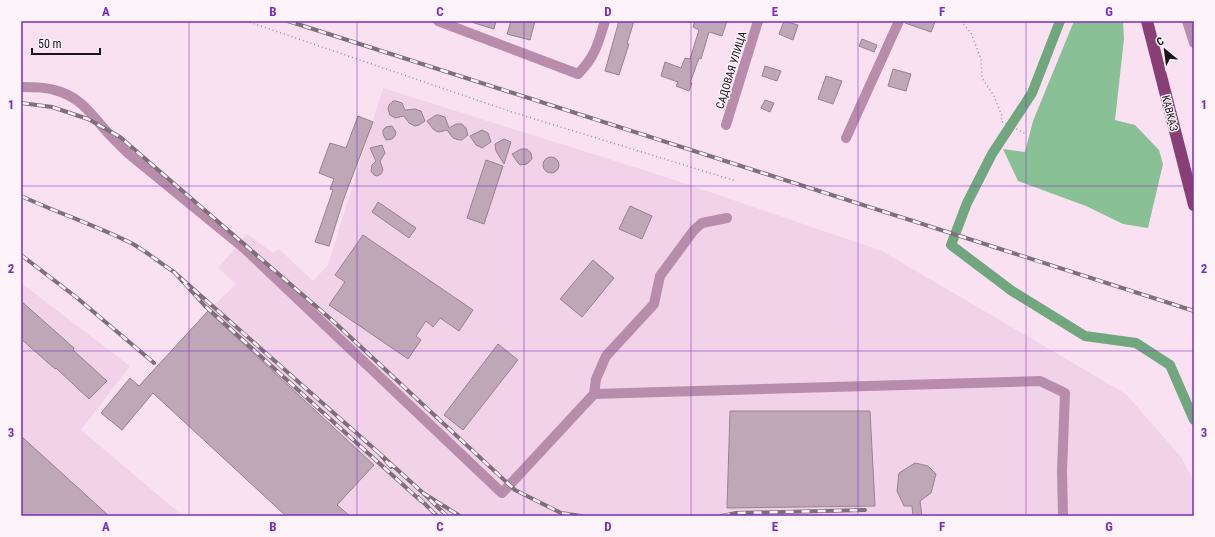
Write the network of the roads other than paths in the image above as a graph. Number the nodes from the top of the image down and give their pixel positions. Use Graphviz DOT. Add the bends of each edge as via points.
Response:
graph roads {
  1 [pos="605,21"];
  2 [pos="758,21"];
  3 [pos="899,21"];
  4 [pos="1147,21"];
  5 [pos="1187,21"];
  6 [pos="443,22"];
  7 [pos="1194,44"];
  8 [pos="21,87"];
  9 [pos="726,125"];
  10 [pos="846,138"];
  11 [pos="1194,205"];
  12 [pos="727,218"];
  13 [pos="594,394"];
  14 [pos="1063,516"];
  1 -- 6 [label="street" via="595,53 578,74"];
  2 -- 9 [label="street, САДОВАЯ УЛИЦА"];
  3 -- 10 [label="street"];
  4 -- 11 [label="main road, КАВКАЗ"];
  5 -- 7 [label="street"];
  8 -- 13 [label="street" via="41,87 60,92 85,106 130,155 239,244 502,493"];
  12 -- 13 [label="street" via="702,223 694,230 660,276 654,304 606,356 596,379"];
  13 -- 14 [label="street" via="1040,381 1065,393"];
}
